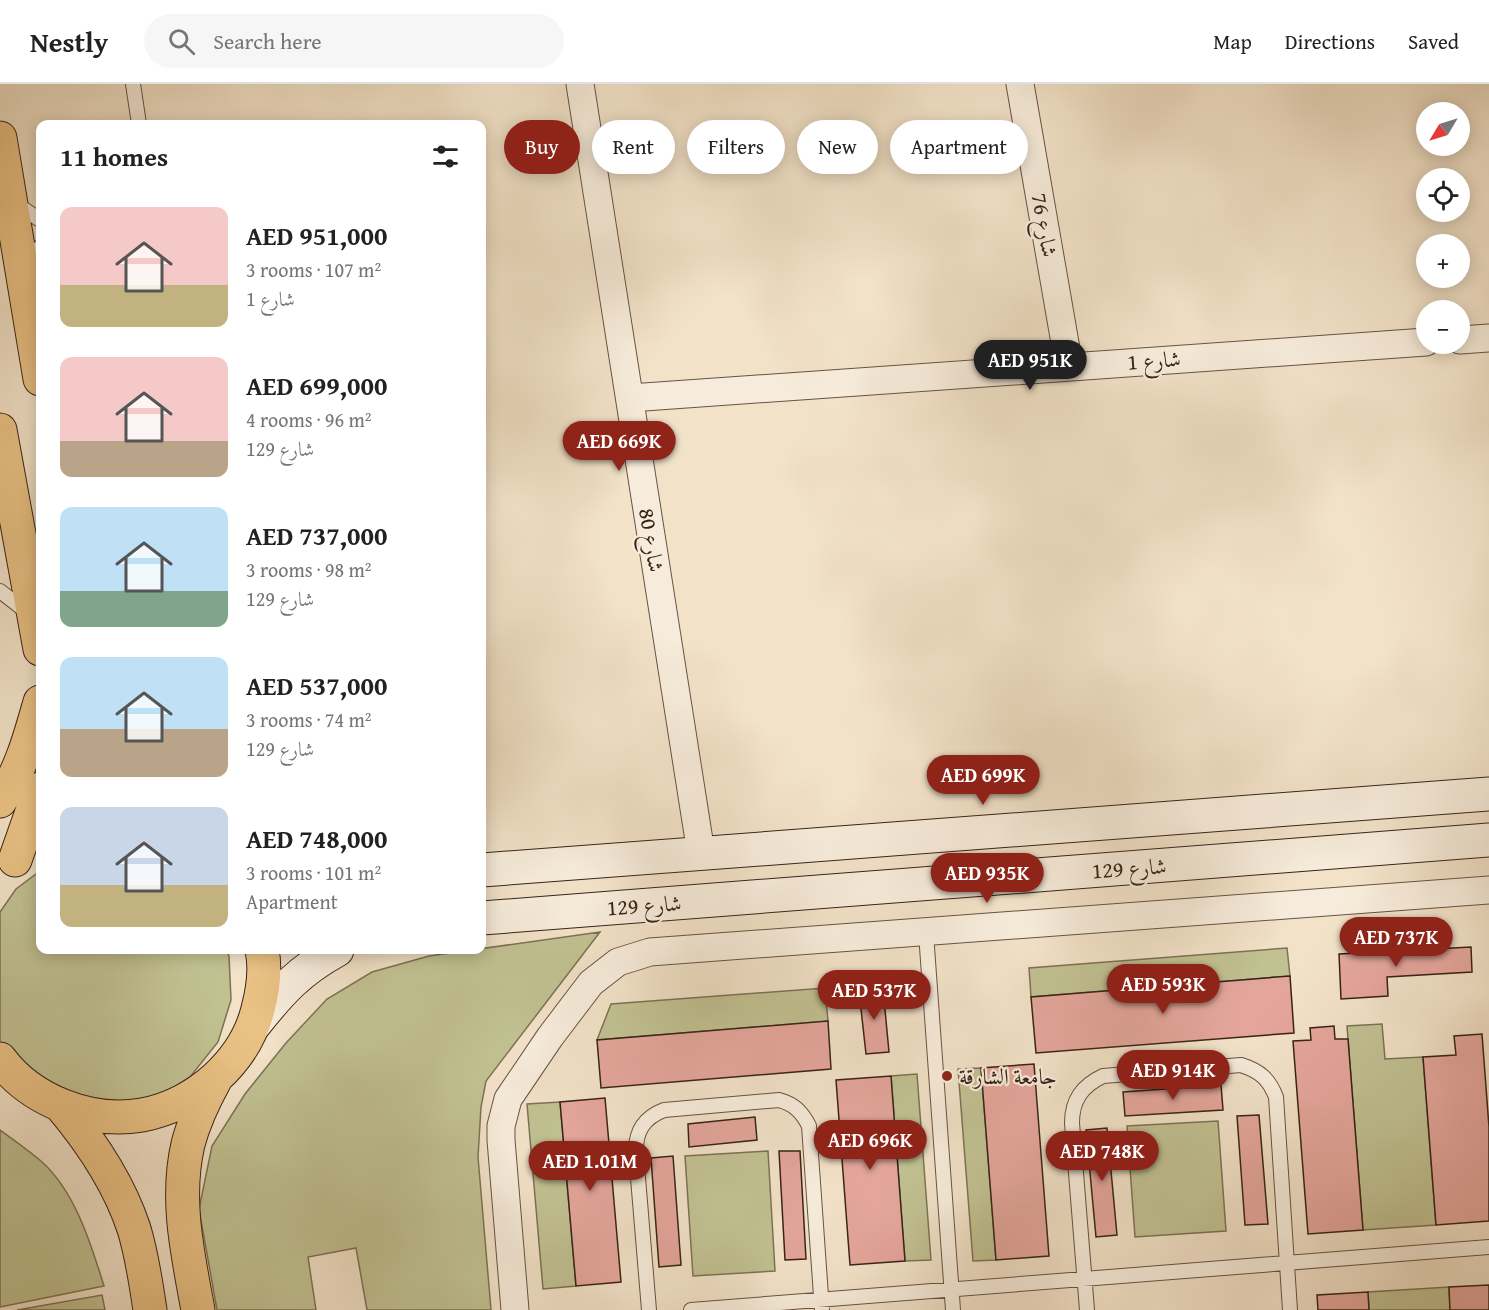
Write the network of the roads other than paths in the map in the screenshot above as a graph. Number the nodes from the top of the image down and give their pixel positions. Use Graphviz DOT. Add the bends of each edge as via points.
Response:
graph roads {
  1 [pos="133,84"];
  2 [pos="580,84"];
  3 [pos="1020,84"];
  4 [pos="138,120"];
  5 [pos="0,138"];
  6 [pos="11,200"];
  7 [pos="36,217"];
  8 [pos="31,259"];
  9 [pos="36,326"];
  10 [pos="1489,338"];
  11 [pos="1470,339"];
  12 [pos="1416,343"];
  13 [pos="1069,366"];
  14 [pos="630,398"];
  15 [pos="0,429"];
  16 [pos="0,591"];
  17 [pos="36,627"];
  18 [pos="36,633"];
  19 [pos="36,716"];
  20 [pos="1489,794"];
  21 [pos="0,801"];
  22 [pos="36,803"];
  23 [pos="1489,840"];
  24 [pos="701,853"];
  25 [pos="19,860"];
  26 [pos="486,870"];
  27 [pos="1489,890"];
  28 [pos="486,918"];
  29 [pos="926,933"];
  30 [pos="263,954"];
  31 [pos="330,954"];
  32 [pos="254,1025"];
  33 [pos="2,1064"];
  34 [pos="215,1080"];
  35 [pos="62,1106"];
  36 [pos="1489,1247"];
  37 [pos="1287,1264"];
  38 [pos="1085,1279"];
  39 [pos="951,1289"];
  40 [pos="822,1305"];
  41 [pos="150,1310"];
  42 [pos="198,1310"];
  43 [pos="514,1310"];
  44 [pos="649,1310"];
  45 [pos="691,1310"];
  46 [pos="953,1310"];
  47 [pos="1087,1310"];
  48 [pos="1290,1310"];
  1 -- 4 [label="lane"];
  2 -- 14 [label="street, شارع 80"];
  3 -- 13 [label="street, شارع 76"];
  5 -- 6 [label="main road"];
  6 -- 7 [label="lane"];
  6 -- 8 [label="main road"];
  8 -- 9 [label="main road"];
  10 -- 11 [label="street"];
  12 -- 13 [label="street, شارع 1"];
  13 -- 14 [label="street, شارع 1"];
  14 -- 24 [label="street, شارع 80"];
  15 -- 17 [label="main road" via="7,511"];
  16 -- 18 [label="lane"];
  19 -- 21 [label="main road" via="27,748"];
  20 -- 24 [label="street, شارع 129"];
  22 -- 25 [label="main road"];
  23 -- 28 [label="street, شارع 129"];
  24 -- 26 [label="street, شارع 129"];
  27 -- 29 [label="street"];
  29 -- 39 [label="lane"];
  29 -- 43 [label="street" via="650,952 618,962 597,977 515,1087 504,1112 501,1140"];
  30 -- 32 [label="main road" via="262,992"];
  31 -- 32 [label="street" via="281,991"];
  32 -- 34 [label="main road"];
  33 -- 35 [label="main road" via="32,1091"];
  34 -- 35 [label="main road" via="181,1102 142,1115 101,1116"];
  34 -- 42 [label="main road" via="195,1122 182,1179 182,1215"];
  35 -- 41 [label="main road" via="104,1163 120,1195 134,1228"];
  36 -- 37 [label="lane"];
  37 -- 38 [label="lane"];
  37 -- 38 [label="lane" via="1276,1097 1264,1076 1241,1065 1103,1076 1083,1089 1072,1111 1072,1123"];
  37 -- 48 [label="lane"];
  38 -- 39 [label="lane"];
  38 -- 47 [label="lane"];
  39 -- 40 [label="lane"];
  39 -- 46 [label="lane"];
  40 -- 44 [label="lane" via="808,1126 805,1117 789,1103 769,1100 664,1110 644,1121 638,1131 636,1154"];
  40 -- 45 [label="lane"];
}
